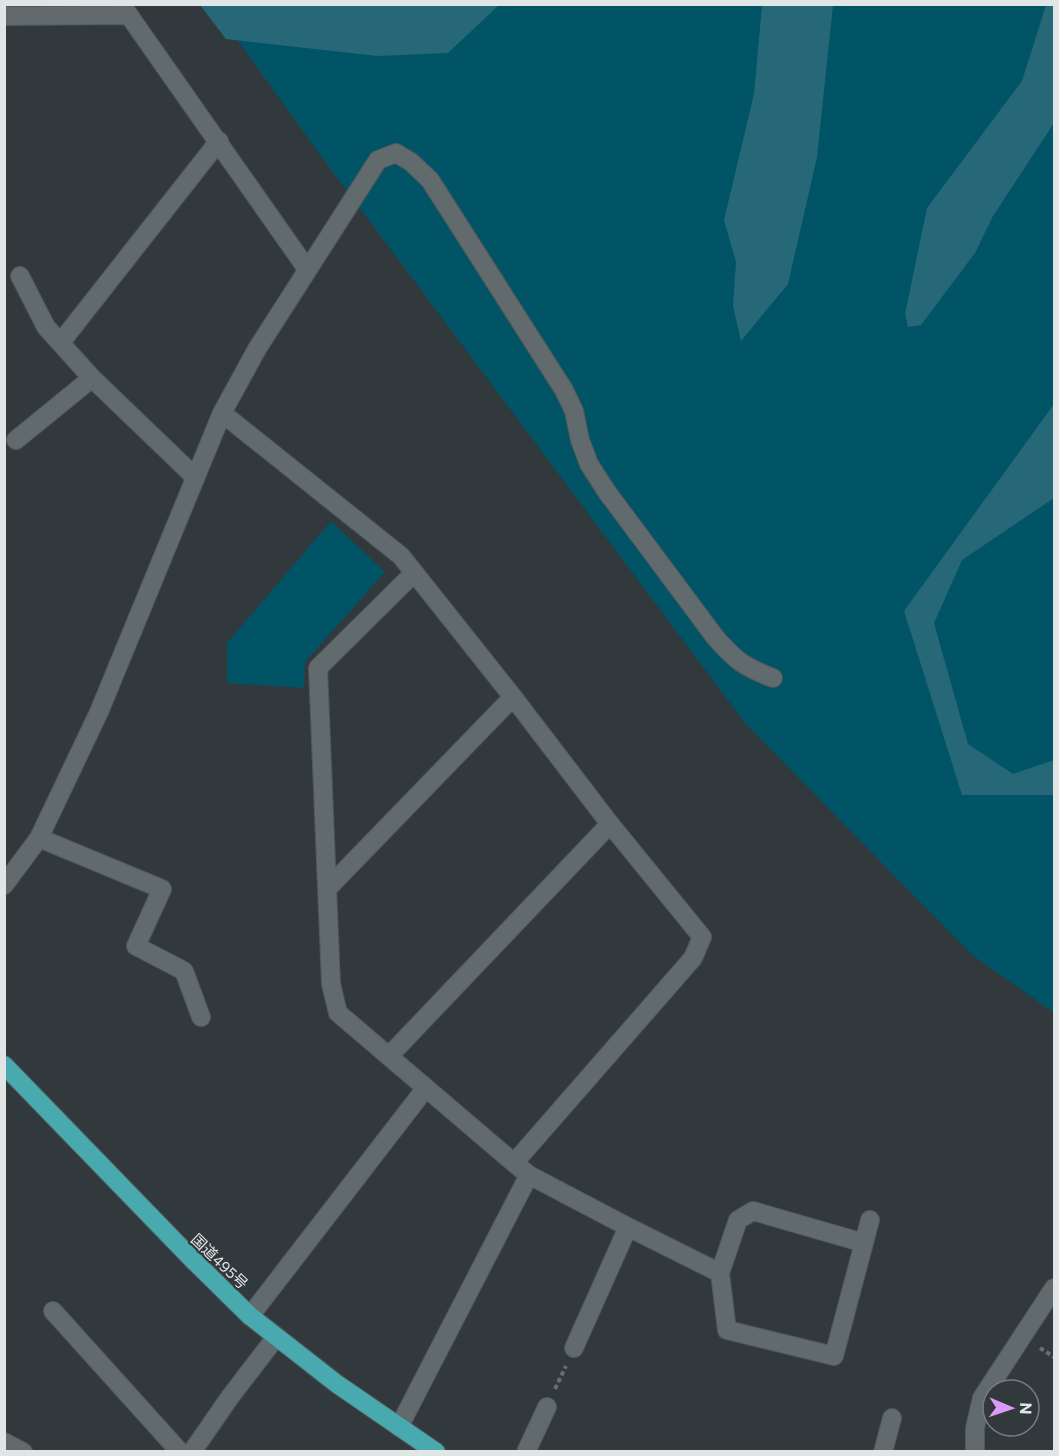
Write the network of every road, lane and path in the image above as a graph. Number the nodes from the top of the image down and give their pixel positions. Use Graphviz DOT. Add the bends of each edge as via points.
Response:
graph roads {
  1 [pos="124,10"];
  2 [pos="4,16"];
  3 [pos="219,141"];
  4 [pos="307,268"];
  5 [pos="20,276"];
  6 [pos="61,342"];
  7 [pos="92,378"];
  8 [pos="222,413"];
  9 [pos="16,440"];
  10 [pos="195,477"];
  11 [pos="414,573"];
  12 [pos="773,678"];
  13 [pos="513,697"];
  14 [pos="610,824"];
  15 [pos="39,838"];
  16 [pos="4,885"];
  17 [pos="328,888"];
  18 [pos="201,1017"];
  19 [pos="389,1056"];
  20 [pos="4,1065"];
  21 [pos="425,1089"];
  22 [pos="514,1163"];
  23 [pos="529,1174"];
  24 [pos="870,1220"];
  25 [pos="628,1227"];
  26 [pos="864,1243"];
  27 [pos="720,1273"];
  28 [pos="1054,1288"];
  29 [pos="53,1311"];
  30 [pos="250,1316"];
  31 [pos="276,1337"];
  32 [pos="574,1348"];
  33 [pos="547,1407"];
  34 [pos="892,1418"];
  35 [pos="399,1426"];
  36 [pos="4,1442"];
  37 [pos="433,1451"];
  38 [pos="23,1452"];
  39 [pos="180,1452"];
  40 [pos="192,1452"];
  41 [pos="526,1452"];
  42 [pos="883,1452"];
  43 [pos="975,1452"];
  1 -- 2 [label="street"];
  1 -- 3 [label="street"];
  3 -- 4 [label="street"];
  3 -- 6 [label="street"];
  4 -- 8 [label="street"];
  4 -- 12 [label="street" via="378,160 396,153 411,162 430,180 564,390 589,464 607,492 727,651"];
  5 -- 6 [label="street" via="46,327"];
  6 -- 7 [label="street"];
  7 -- 9 [label="street"];
  7 -- 10 [label="street"];
  8 -- 10 [label="street"];
  8 -- 11 [label="street" via="401,556"];
  10 -- 15 [label="street" via="99,712"];
  11 -- 13 [label="street"];
  11 -- 17 [label="street" via="318,668"];
  13 -- 14 [label="street"];
  13 -- 17 [label="street"];
  14 -- 19 [label="street"];
  14 -- 22 [label="street" via="702,937 693,958"];
  15 -- 16 [label="street"];
  15 -- 18 [label="street" via="162,890 136,946 184,971"];
  17 -- 19 [label="street" via="331,984 338,1013"];
  19 -- 21 [label="street"];
  20 -- 30 [label="highway, 国道495号"];
  21 -- 22 [label="street"];
  21 -- 30 [label="street"];
  22 -- 23 [label="street"];
  23 -- 25 [label="street"];
  23 -- 35 [label="street"];
  24 -- 26 [label="street"];
  25 -- 27 [label="street"];
  25 -- 32 [label="street"];
  26 -- 27 [label="street" via="753,1211 738,1220"];
  26 -- 27 [label="street" via="834,1356 727,1330"];
  28 -- 43 [label="street" via="982,1398 975,1428"];
  29 -- 39 [label="street"];
  30 -- 31 [label="highway, 国道495号"];
  31 -- 35 [label="highway, 国道495号"];
  31 -- 40 [label="street"];
  32 -- 33 [label="path"];
  33 -- 41 [label="street"];
  34 -- 42 [label="street"];
  35 -- 37 [label="highway, 国道495号"];
  36 -- 38 [label="street"];
}
